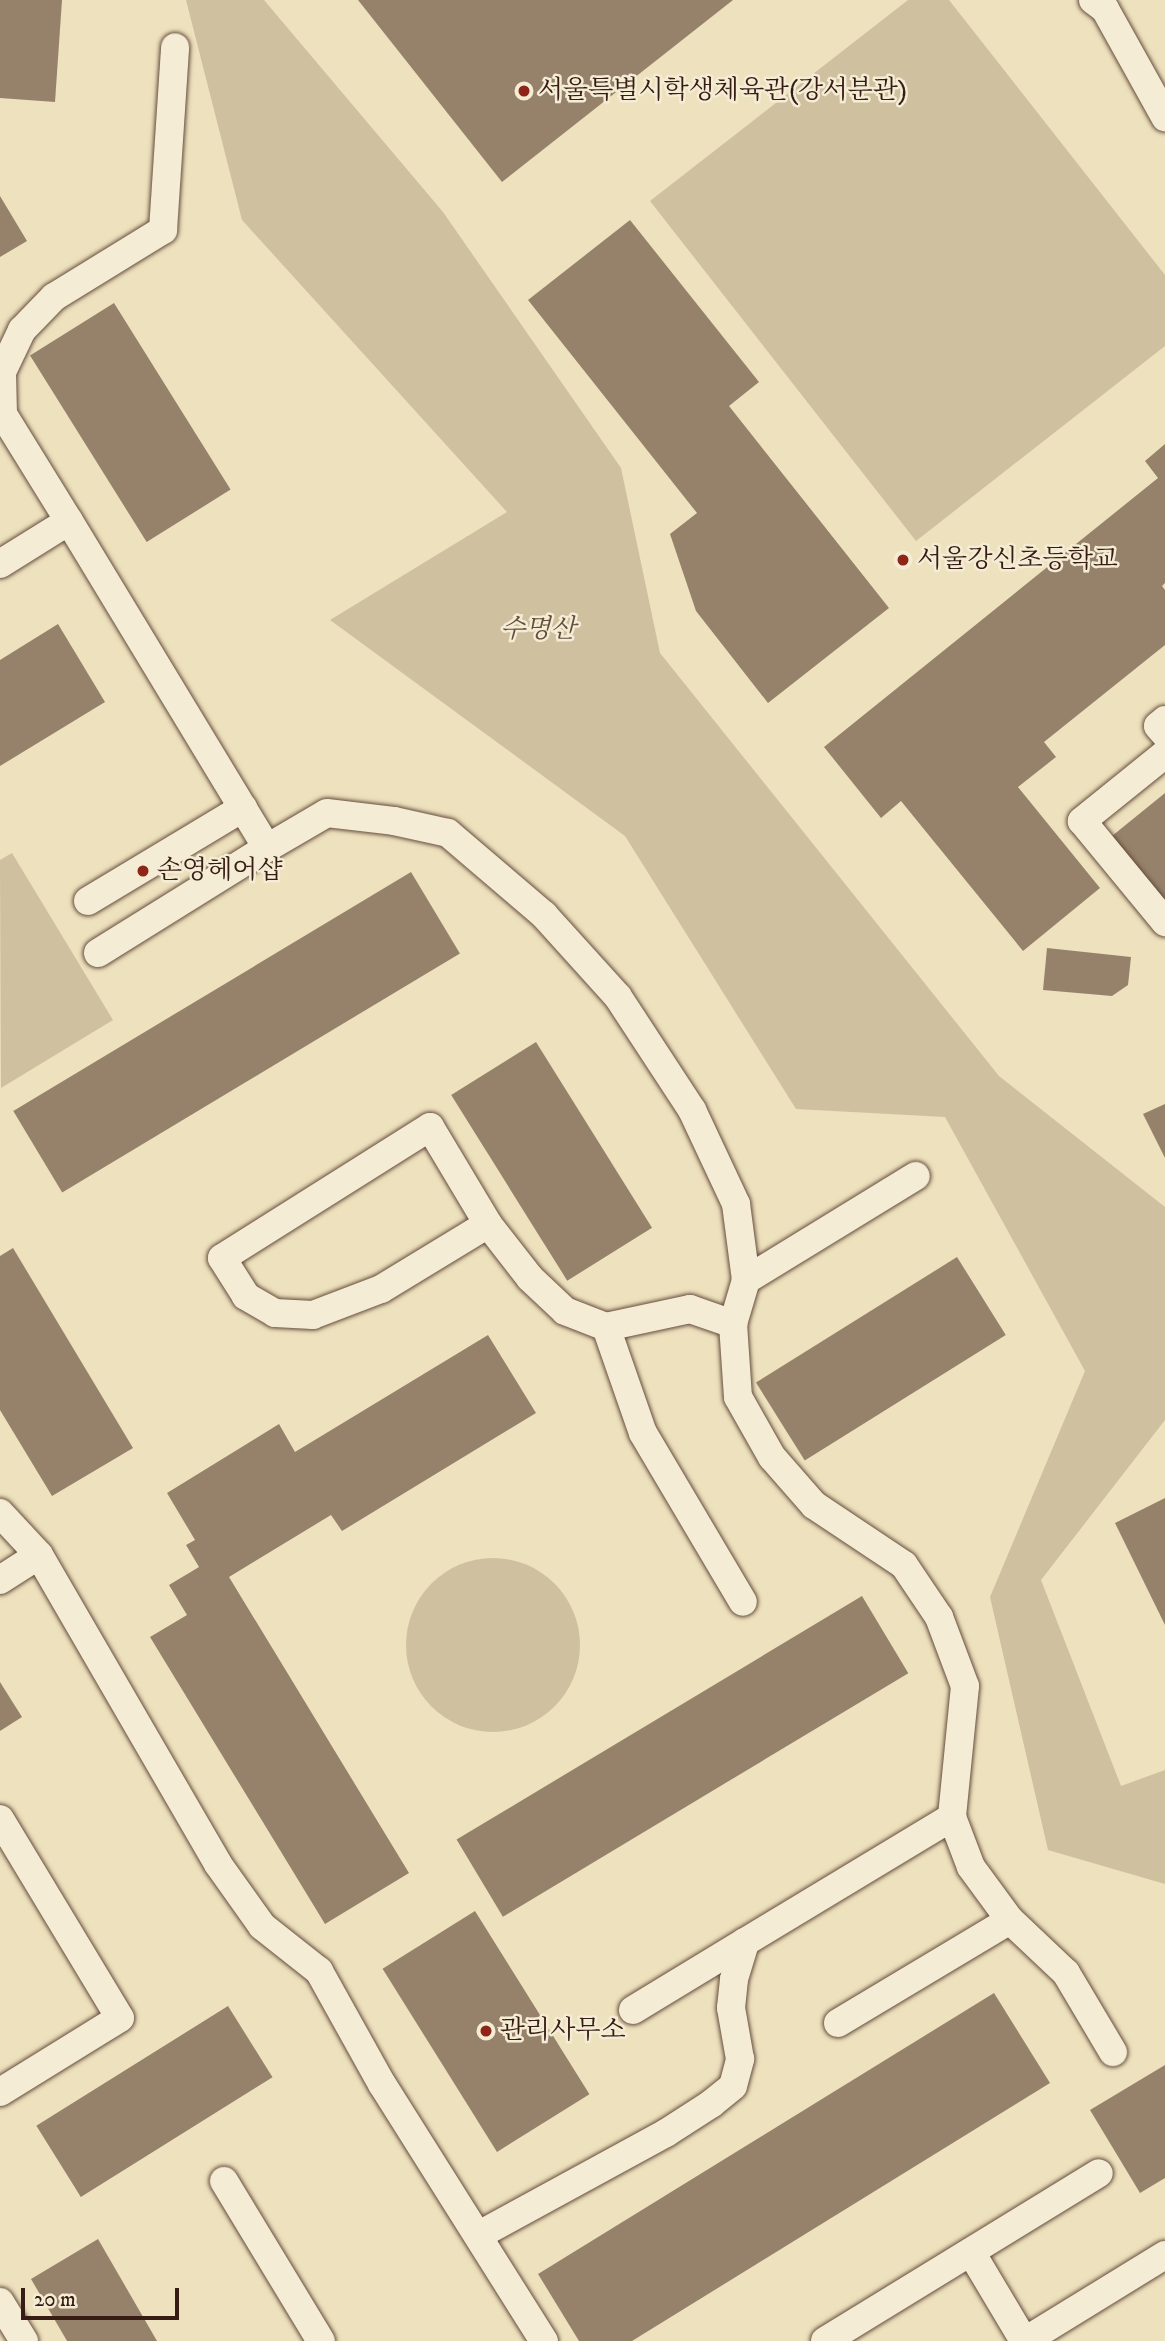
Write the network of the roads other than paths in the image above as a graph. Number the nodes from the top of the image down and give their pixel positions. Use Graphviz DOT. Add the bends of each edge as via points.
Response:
graph roads {
  1 [pos="1093,0"];
  2 [pos="175,47"];
  3 [pos="1165,117"];
  4 [pos="1,414"];
  5 [pos="69,521"];
  6 [pos="0,564"];
  7 [pos="1165,720"];
  8 [pos="1165,734"];
  9 [pos="1165,754"];
  10 [pos="243,808"];
  11 [pos="267,849"];
  12 [pos="88,901"];
  13 [pos="1165,922"];
  14 [pos="98,953"];
  15 [pos="916,1176"];
  16 [pos="488,1224"];
  17 [pos="746,1280"];
  18 [pos="733,1324"];
  19 [pos="606,1327"];
  20 [pos="0,1513"];
  21 [pos="39,1555"];
  22 [pos="0,1580"];
  23 [pos="743,1602"];
  24 [pos="952,1817"];
  25 [pos="0,1819"];
  26 [pos="1010,1920"];
  27 [pos="745,1942"];
  28 [pos="633,2010"];
  29 [pos="838,2023"];
  30 [pos="1113,2052"];
  31 [pos="0,2092"];
  32 [pos="1099,2173"];
  33 [pos="224,2181"];
  34 [pos="479,2235"];
  35 [pos="971,2252"];
  36 [pos="1165,2255"];
  37 [pos="0,2302"];
  38 [pos="24,2341"];
  39 [pos="321,2341"];
  40 [pos="544,2341"];
  41 [pos="825,2341"];
  42 [pos="1024,2341"];
  1 -- 3 [label="lane" via="1105,9"];
  2 -- 4 [label="lane" via="163,230 54,297 22,330 2,372"];
  4 -- 5 [label="lane"];
  5 -- 6 [label="lane"];
  5 -- 10 [label="lane"];
  7 -- 8 [label="lane" via="1158,726"];
  9 -- 13 [label="lane" via="1082,821"];
  10 -- 11 [label="lane"];
  10 -- 12 [label="lane"];
  11 -- 14 [label="lane"];
  11 -- 17 [label="lane" via="327,813 449,833 544,915 618,997 692,1110 736,1204"];
  15 -- 17 [label="lane"];
  16 -- 16 [label="lane" via="430,1127 222,1258 246,1296 275,1313 313,1315 381,1289"];
  16 -- 19 [label="lane" via="530,1278 565,1311"];
  17 -- 18 [label="lane"];
  18 -- 19 [label="lane" via="690,1309"];
  18 -- 24 [label="lane" via="738,1397 772,1457 814,1505 904,1565 939,1617 965,1686"];
  19 -- 23 [label="lane" via="643,1433"];
  20 -- 21 [label="lane"];
  21 -- 22 [label="lane"];
  21 -- 34 [label="lane" via="218,1864 262,1926 319,1971 382,2084"];
  24 -- 26 [label="lane" via="971,1867"];
  24 -- 27 [label="lane"];
  25 -- 31 [label="lane" via="120,2018"];
  26 -- 29 [label="lane"];
  26 -- 30 [label="lane" via="1066,1973"];
  27 -- 28 [label="lane"];
  27 -- 34 [label="lane" via="731,2008 740,2059 733,2086 666,2133"];
  32 -- 35 [label="lane"];
  33 -- 39 [label="lane"];
  34 -- 40 [label="lane"];
  35 -- 41 [label="lane"];
  35 -- 42 [label="lane"];
  36 -- 42 [label="lane"];
  37 -- 38 [label="lane"];
}
